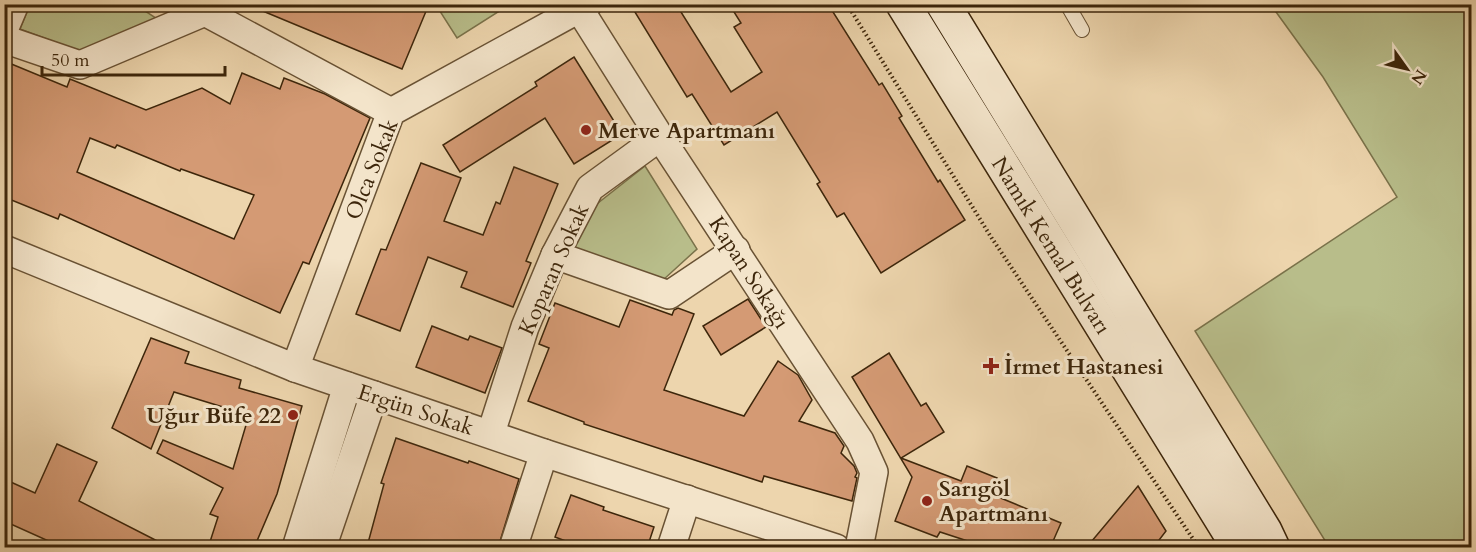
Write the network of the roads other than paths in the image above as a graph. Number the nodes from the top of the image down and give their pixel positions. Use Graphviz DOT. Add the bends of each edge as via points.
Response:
graph roads {
  1 [pos="15,4"];
  2 [pos="903,4"];
  3 [pos="943,4"];
  4 [pos="1067,4"];
  5 [pos="584,7"];
  6 [pos="202,8"];
  7 [pos="4,30"];
  8 [pos="1082,30"];
  9 [pos="4,39"];
  10 [pos="391,112"];
  11 [pos="660,137"];
  12 [pos="4,249"];
  13 [pos="736,250"];
  14 [pos="555,255"];
  15 [pos="295,368"];
  16 [pos="347,386"];
  17 [pos="374,395"];
  18 [pos="491,434"];
  19 [pos="544,453"];
  20 [pos="687,499"];
  21 [pos="296,548"];
  22 [pos="322,548"];
  23 [pos="513,548"];
  24 [pos="670,548"];
  25 [pos="836,548"];
  26 [pos="859,548"];
  27 [pos="1239,548"];
  28 [pos="1274,548"];
  1 -- 7 [label="street"];
  2 -- 27 [label="main road, Namık Kemal Bulvarı"];
  3 -- 28 [label="main road, Namık Kemal Bulvarı"];
  4 -- 8 [label="lane"];
  5 -- 10 [label="street, Olca Sokak"];
  5 -- 11 [label="street, Kapan Sokağı"];
  6 -- 9 [label="street" via="80,65"];
  6 -- 10 [label="street"];
  10 -- 15 [label="street, Olca Sokak"];
  11 -- 13 [label="street, Kapan Sokağı"];
  11 -- 14 [label="street, Koparan Sokak" via="590,188"];
  12 -- 15 [label="street, Ergün Sokak"];
  13 -- 14 [label="street" via="669,295"];
  13 -- 26 [label="street, Kapan Sokağı" via="860,441 874,472"];
  14 -- 18 [label="street, Koparan Sokak" via="525,327"];
  15 -- 16 [label="street, Ergün Sokak"];
  16 -- 17 [label="street, Ergün Sokak"];
  16 -- 21 [label="street"];
  17 -- 18 [label="street, Ergün Sokak"];
  17 -- 22 [label="street"];
  18 -- 19 [label="street, Ergün Sokak"];
  19 -- 20 [label="street, Ergün Sokak"];
  19 -- 23 [label="street"];
  20 -- 24 [label="street"];
  20 -- 25 [label="street, Ergün Sokak"];
}
